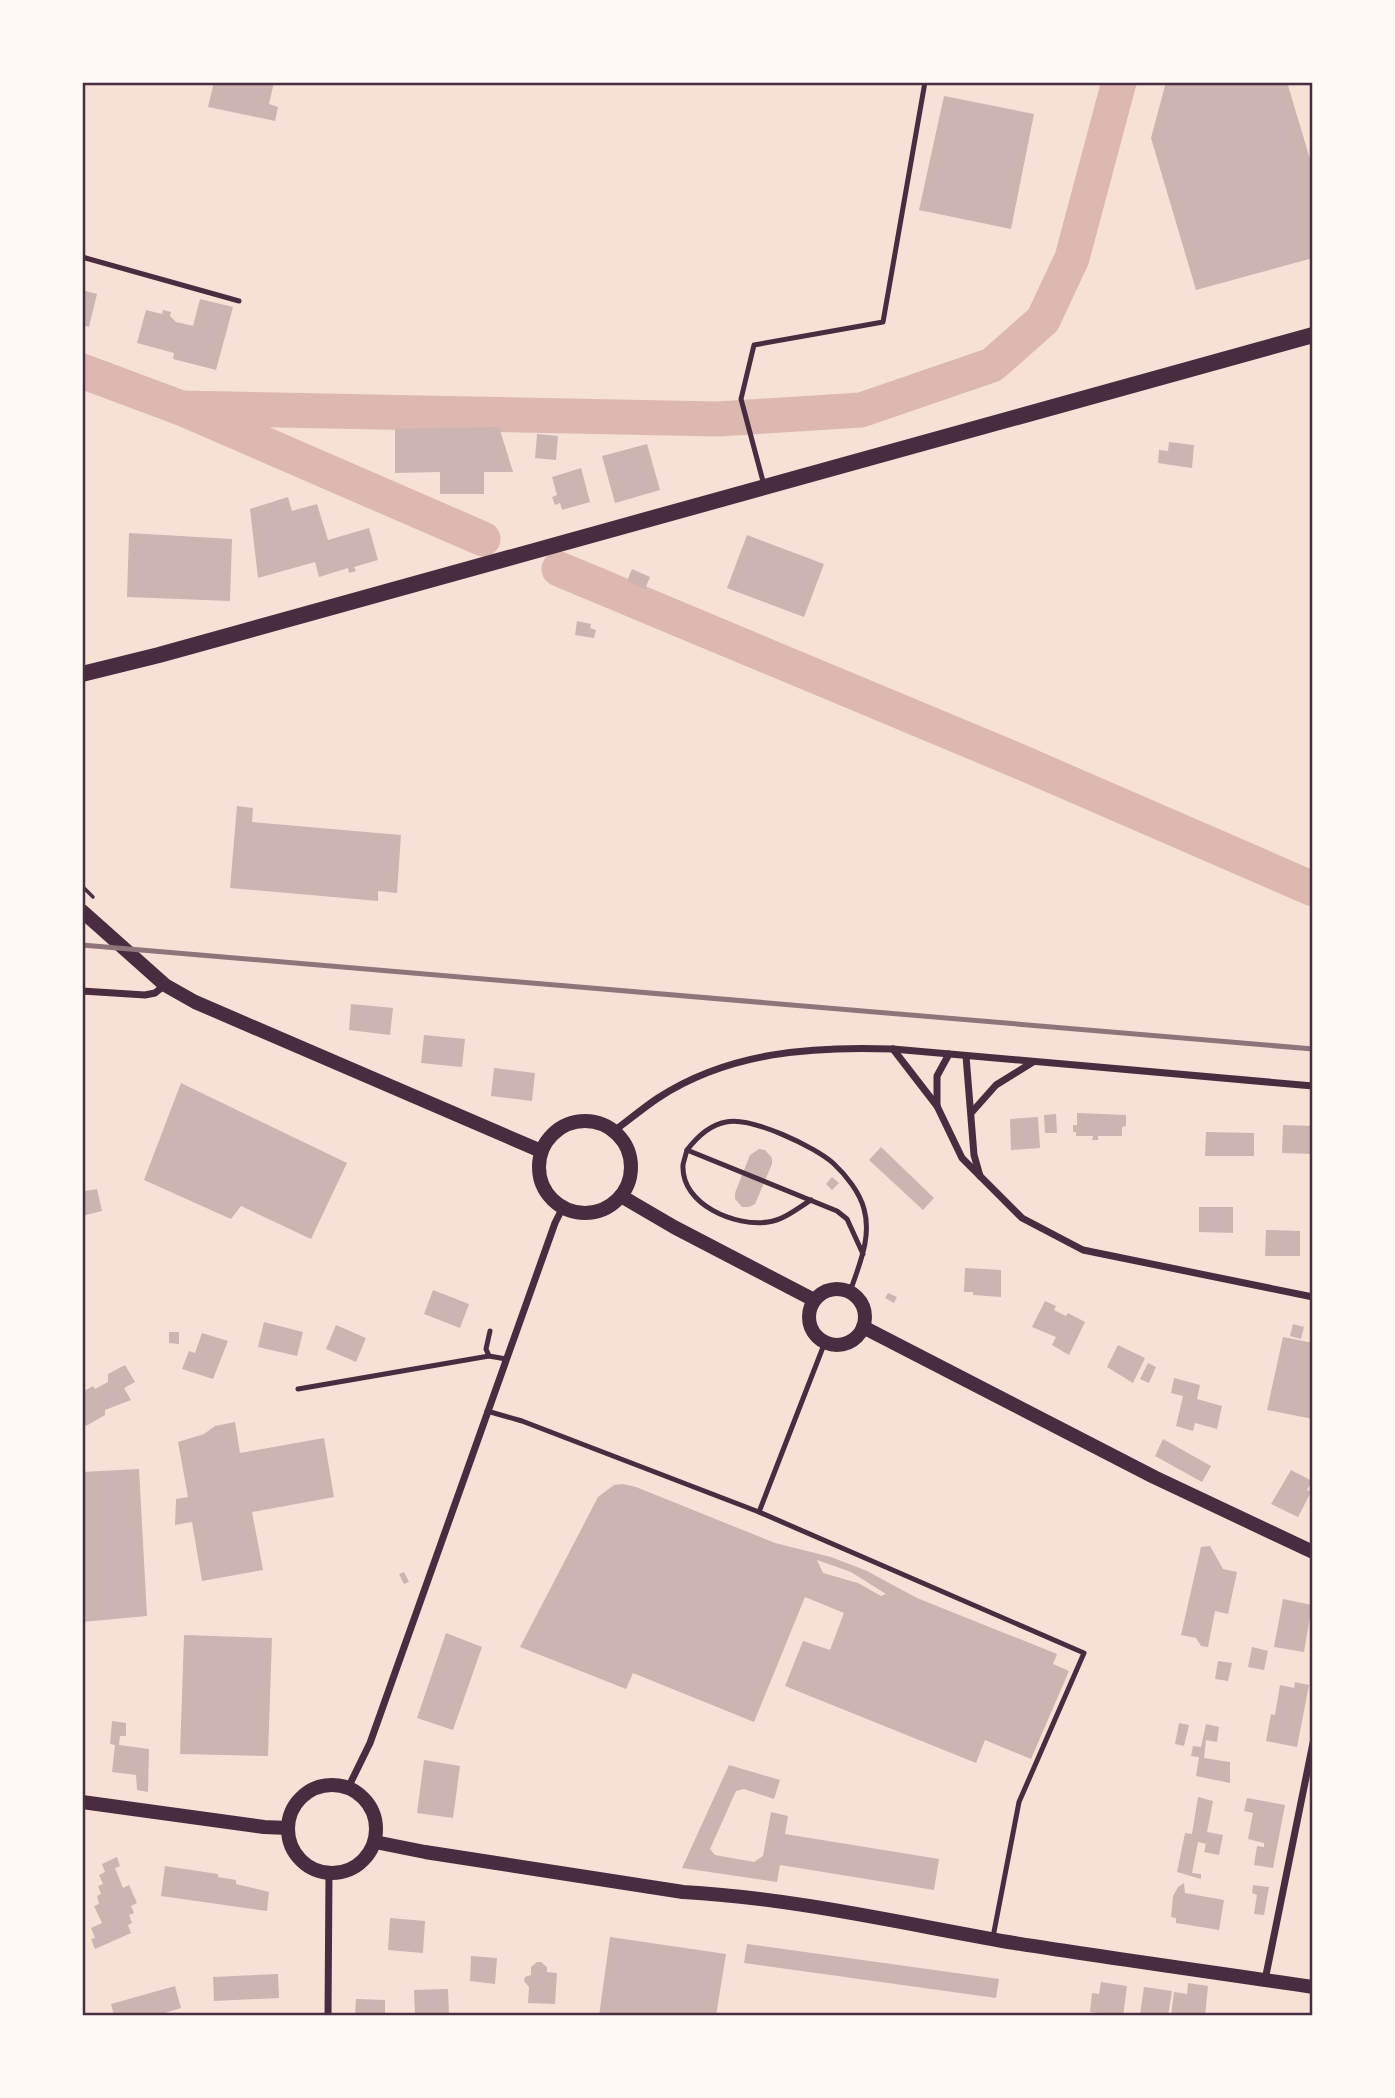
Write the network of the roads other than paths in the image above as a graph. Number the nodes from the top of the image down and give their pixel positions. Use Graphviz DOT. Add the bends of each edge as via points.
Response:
graph roads {
  1 [pos="925,82"];
  2 [pos="82,257"];
  3 [pos="239,301"];
  4 [pos="1313,335"];
  5 [pos="764,486"];
  6 [pos="82,674"];
  7 [pos="82,911"];
  8 [pos="165,985"];
  9 [pos="82,991"];
  10 [pos="893,1049"];
  11 [pos="949,1054"];
  12 [pos="966,1056"];
  13 [pos="1033,1061"];
  14 [pos="1313,1086"];
  15 [pos="937,1107"];
  16 [pos="972,1112"];
  17 [pos="614,1131"];
  18 [pos="687,1150"];
  19 [pos="541,1151"];
  20 [pos="982,1180"];
  21 [pos="621,1196"];
  22 [pos="811,1200"];
  23 [pos="563,1207"];
  24 [pos="863,1254"];
  25 [pos="850,1292"];
  26 [pos="1313,1297"];
  27 [pos="814,1300"];
  28 [pos="863,1327"];
  29 [pos="490,1331"];
  30 [pos="825,1342"];
  31 [pos="489,1356"];
  32 [pos="506,1359"];
  33 [pos="298,1388"];
  34 [pos="487,1411"];
  35 [pos="759,1512"];
  36 [pos="1313,1552"];
  37 [pos="1313,1743"];
  38 [pos="348,1788"];
  39 [pos="82,1802"];
  40 [pos="288,1828"];
  41 [pos="375,1842"];
  42 [pos="328,1873"];
  43 [pos="993,1939"];
  44 [pos="1265,1980"];
  45 [pos="1313,1987"];
  46 [pos="328,2016"];
  1 -- 5 [label="lane" via="883,322 754,345 741,399"];
  2 -- 3 [label="lane"];
  4 -- 5 [label="main road"];
  5 -- 6 [label="main road"];
  7 -- 8 [label="main road"];
  8 -- 9 [label="street" via="145,995"];
  8 -- 19 [label="main road"];
  10 -- 11 [label="street"];
  10 -- 15 [label="street"];
  10 -- 17 [label="street" via="802,1050 722,1068 658,1098"];
  11 -- 12 [label="street"];
  11 -- 15 [label="street" via="936,1076"];
  12 -- 13 [label="street"];
  12 -- 16 [label="street"];
  13 -- 14 [label="street"];
  13 -- 16 [label="street" via="996,1085"];
  15 -- 20 [label="street" via="962,1158"];
  16 -- 20 [label="street" via="974,1155"];
  17 -- 19 [label="main road" via="604,1124 578,1121 556,1130"];
  17 -- 21 [label="main road" via="630,1158 631,1174"];
  18 -- 22 [label="lane"];
  18 -- 22 [label="lane" via="686,1181 717,1213 736,1220 771,1222"];
  18 -- 24 [label="lane" via="706,1130 739,1121 814,1150 839,1170 864,1207 868,1231"];
  19 -- 23 [label="main road" via="541,1180 547,1193"];
  20 -- 26 [label="street" via="1022,1218 1083,1250"];
  21 -- 23 [label="main road" via="594,1212"];
  21 -- 27 [label="main road"];
  22 -- 24 [label="lane" via="847,1219"];
  23 -- 32 [label="street"];
  24 -- 25 [label="lane"];
  25 -- 27 [label="main road" via="835,1288"];
  25 -- 28 [label="main road" via="862,1303"];
  27 -- 30 [label="main road" via="809,1324"];
  28 -- 30 [label="main road" via="852,1341"];
  28 -- 36 [label="main road" via="1154,1478"];
  29 -- 31 [label="lane"];
  30 -- 35 [label="lane"];
  31 -- 32 [label="lane"];
  31 -- 33 [label="lane"];
  32 -- 34 [label="street"];
  34 -- 35 [label="lane"];
  34 -- 38 [label="street" via="370,1743"];
  35 -- 43 [label="lane" via="1084,1653 1019,1802"];
  37 -- 44 [label="street"];
  38 -- 40 [label="main road" via="322,1786 310,1791 292,1811"];
  38 -- 41 [label="main road" via="360,1795 375,1817"];
  39 -- 40 [label="main road"];
  40 -- 42 [label="main road" via="300,1860"];
  41 -- 42 [label="main road" via="359,1865"];
  41 -- 43 [label="main road" via="683,1892 819,1908"];
  42 -- 46 [label="street"];
  43 -- 44 [label="main road"];
  44 -- 45 [label="main road"];
}
